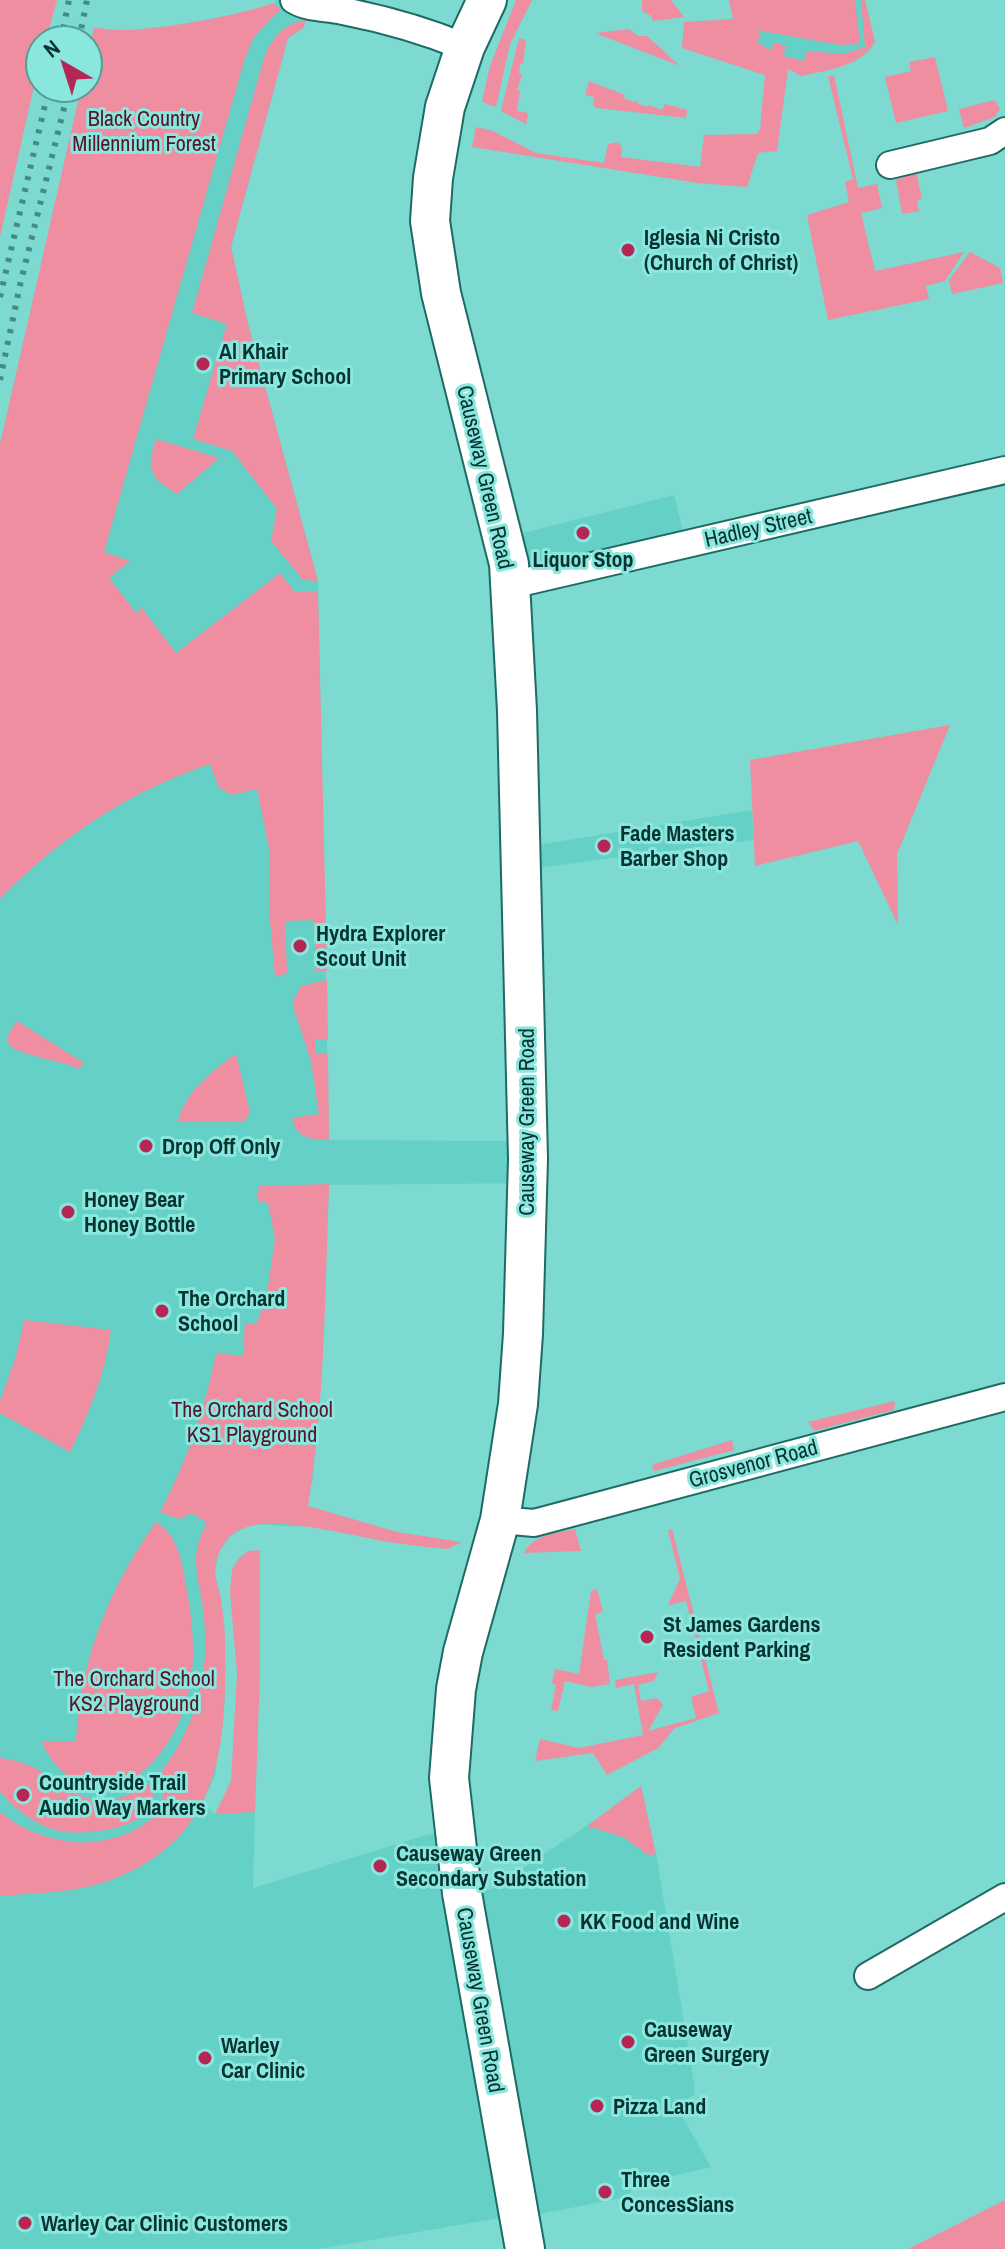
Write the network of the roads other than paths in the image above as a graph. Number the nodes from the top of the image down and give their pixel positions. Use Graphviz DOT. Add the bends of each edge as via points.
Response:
graph roads {
  1 [pos="294,0"];
  2 [pos="487,0"];
  3 [pos="465,47"];
  4 [pos="1005,131"];
  5 [pos="890,165"];
  6 [pos="1005,470"];
  7 [pos="511,585"];
  8 [pos="1005,1397"];
  9 [pos="500,1520"];
  10 [pos="1005,1897"];
  11 [pos="868,1976"];
  12 [pos="525,2249"];
  1 -- 3 [label="street"];
  2 -- 3 [label="main road, Causeway Green Road"];
  3 -- 7 [label="main road, Causeway Green Road" via="445,107 430,221 441,293"];
  4 -- 5 [label="street" via="990,141"];
  6 -- 7 [label="street, Hadley Street"];
  7 -- 9 [label="main road, Causeway Green Road" via="528,1159 518,1404"];
  8 -- 9 [label="street, Grosvenor Road" via="534,1523"];
  9 -- 12 [label="main road, Causeway Green Road" via="463,1652 453,1705 449,1778 462,1893"];
  10 -- 11 [label="street"];
}
